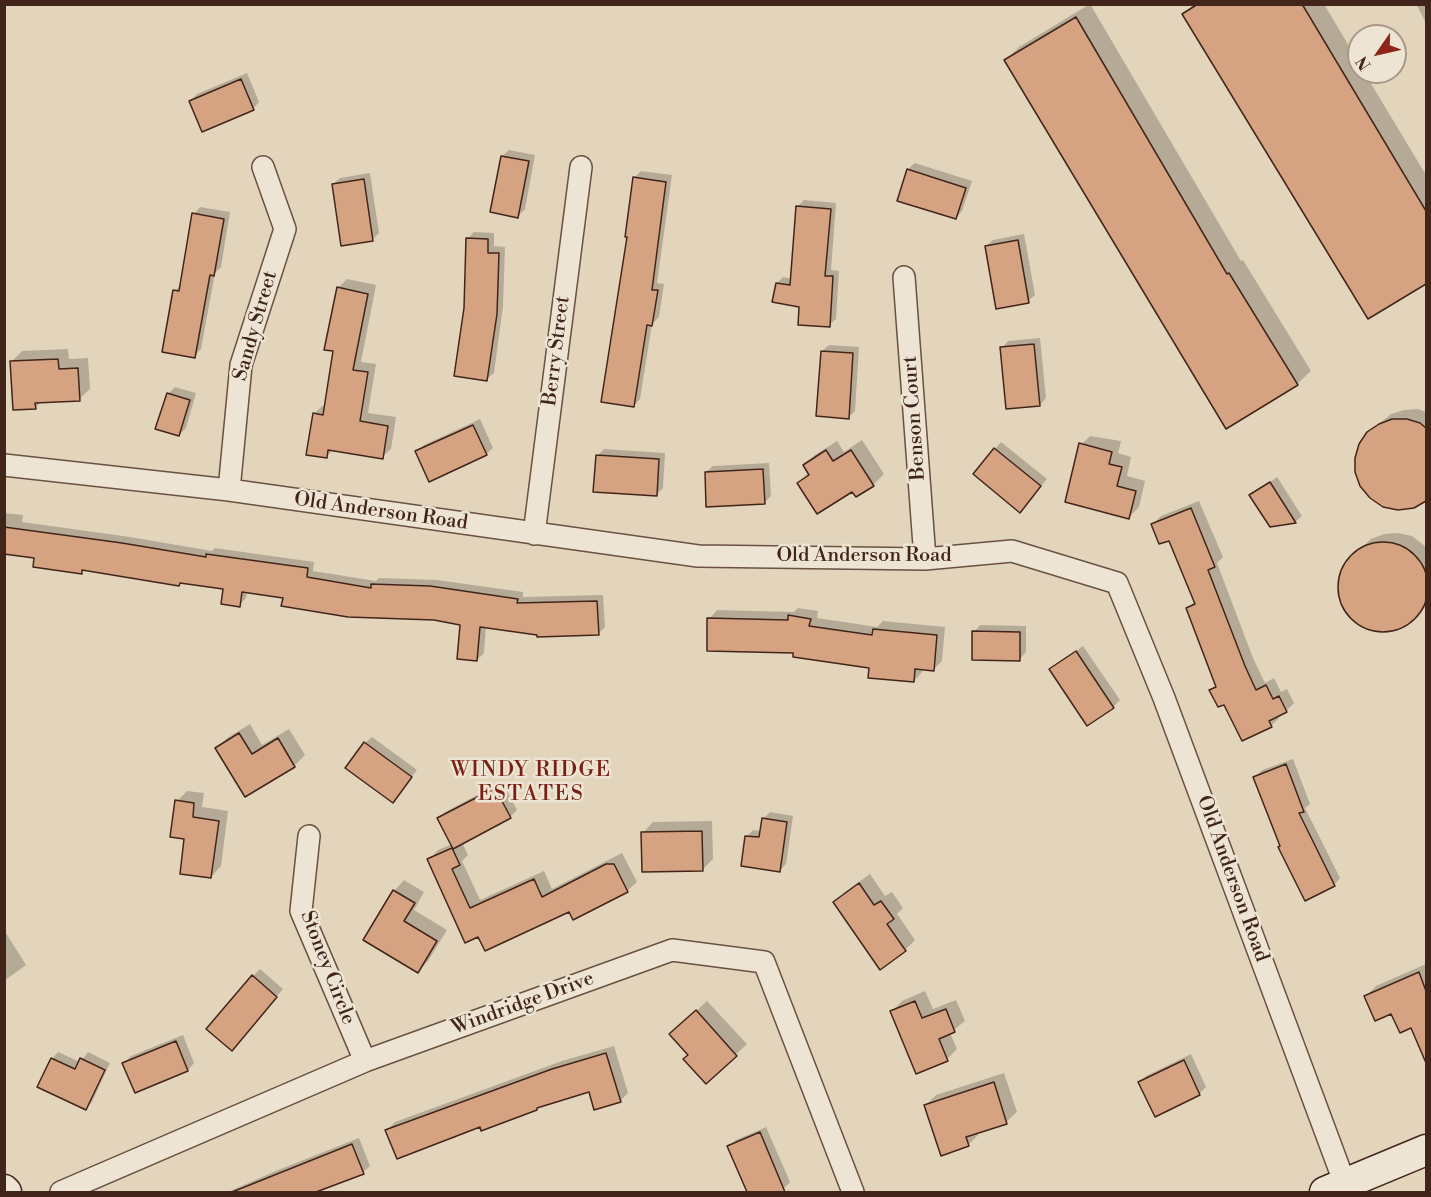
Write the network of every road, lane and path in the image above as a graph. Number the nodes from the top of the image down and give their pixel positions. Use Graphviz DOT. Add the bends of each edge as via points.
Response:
graph roads {
  1 [pos="263,167"];
  2 [pos="581,167"];
  3 [pos="904,278"];
  4 [pos="4,465"];
  5 [pos="229,490"];
  6 [pos="534,534"];
  7 [pos="925,560"];
  8 [pos="309,836"];
  9 [pos="365,1061"];
  10 [pos="1426,1150"];
  11 [pos="1335,1188"];
  12 [pos="61,1192"];
  13 [pos="853,1192"];
  1 -- 5 [label="street, Sandy Street" via="285,229 241,365"];
  2 -- 6 [label="street, Berry Street"];
  3 -- 7 [label="street, Benson Court"];
  4 -- 5 [label="street, Old Anderson Road"];
  5 -- 6 [label="street, Old Anderson Road"];
  6 -- 7 [label="street, Old Anderson Road" via="698,556"];
  7 -- 11 [label="street, Old Anderson Road" via="1012,551 1117,583 1164,698"];
  8 -- 9 [label="street, Stoney Circle" via="301,911"];
  9 -- 12 [label="street, Windridge Drive"];
  9 -- 13 [label="street, Windridge Drive" via="672,950 764,962"];
  10 -- 11 [label="main road"];
}
